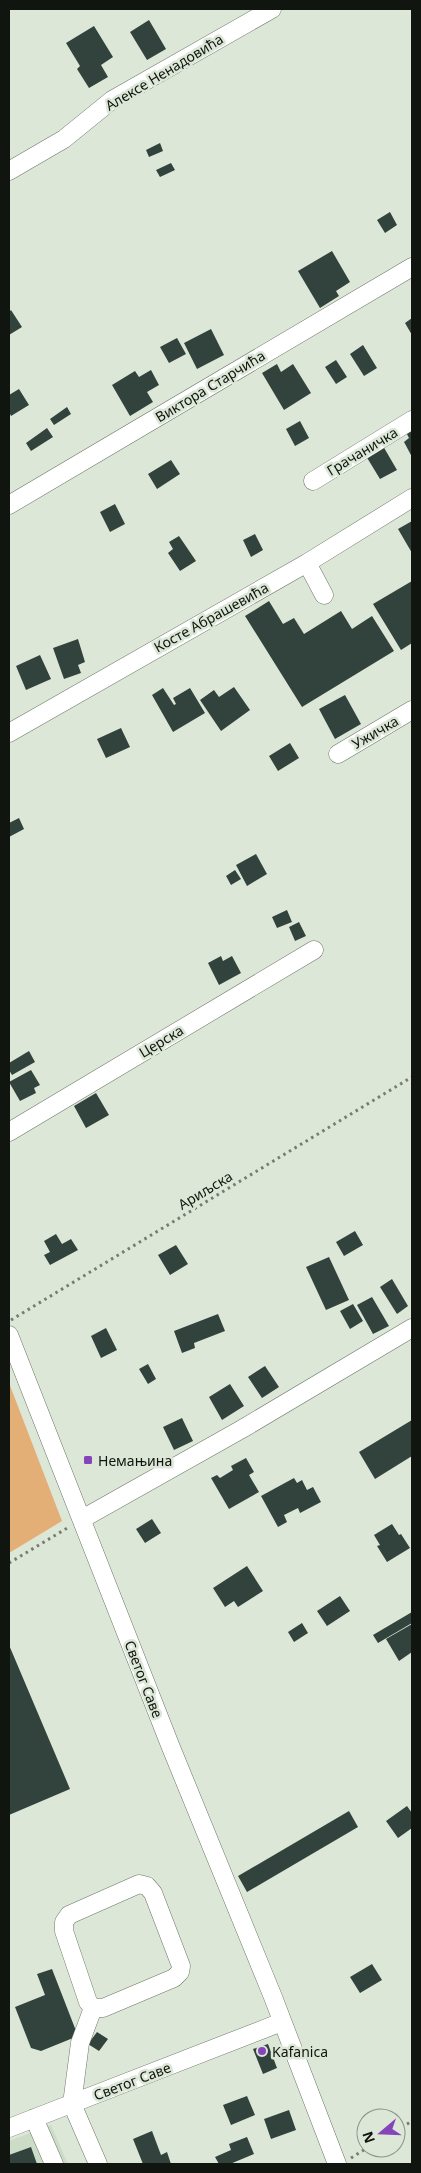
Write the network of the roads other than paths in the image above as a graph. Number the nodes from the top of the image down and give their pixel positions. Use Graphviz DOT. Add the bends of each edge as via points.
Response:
graph roads {
  1 [pos="272,9"];
  2 [pos="9,171"];
  3 [pos="412,267"];
  4 [pos="412,420"];
  5 [pos="312,481"];
  6 [pos="412,498"];
  7 [pos="9,505"];
  8 [pos="307,563"];
  9 [pos="324,595"];
  10 [pos="412,710"];
  11 [pos="9,733"];
  12 [pos="338,754"];
  13 [pos="314,950"];
  14 [pos="9,1132"];
  15 [pos="412,1328"];
  16 [pos="9,1335"];
  17 [pos="82,1519"];
  18 [pos="93,2008"];
  19 [pos="282,2022"];
  20 [pos="72,2104"];
  21 [pos="34,2118"];
  22 [pos="9,2128"];
  23 [pos="54,2164"];
  24 [pos="98,2164"];
  25 [pos="337,2164"];
  1 -- 2 [label="street, Алексе Ненадовића" via="112,100 64,139"];
  3 -- 7 [label="street, Виктора Старчића"];
  4 -- 5 [label="street, Грачаничка"];
  6 -- 8 [label="street, Косте Абрашевића"];
  8 -- 9 [label="street"];
  8 -- 11 [label="street, Косте Абрашевића"];
  10 -- 12 [label="street, Ужичка"];
  13 -- 14 [label="street, Церска"];
  15 -- 17 [label="street"];
  16 -- 17 [label="street, Светог Саве"];
  17 -- 19 [label="street, Светог Саве"];
  18 -- 18 [label="street" via="88,2002 64,1931 64,1922 69,1915 139,1884 147,1886 153,1893 181,1966 180,1972 174,1978 103,2008"];
  18 -- 20 [label="street" via="80,2043"];
  19 -- 20 [label="street, Светог Саве"];
  19 -- 25 [label="street, Светог Саве"];
  20 -- 21 [label="street, Светог Саве"];
  20 -- 24 [label="street"];
  21 -- 22 [label="street, Светог Саве"];
  21 -- 23 [label="street"];
}
